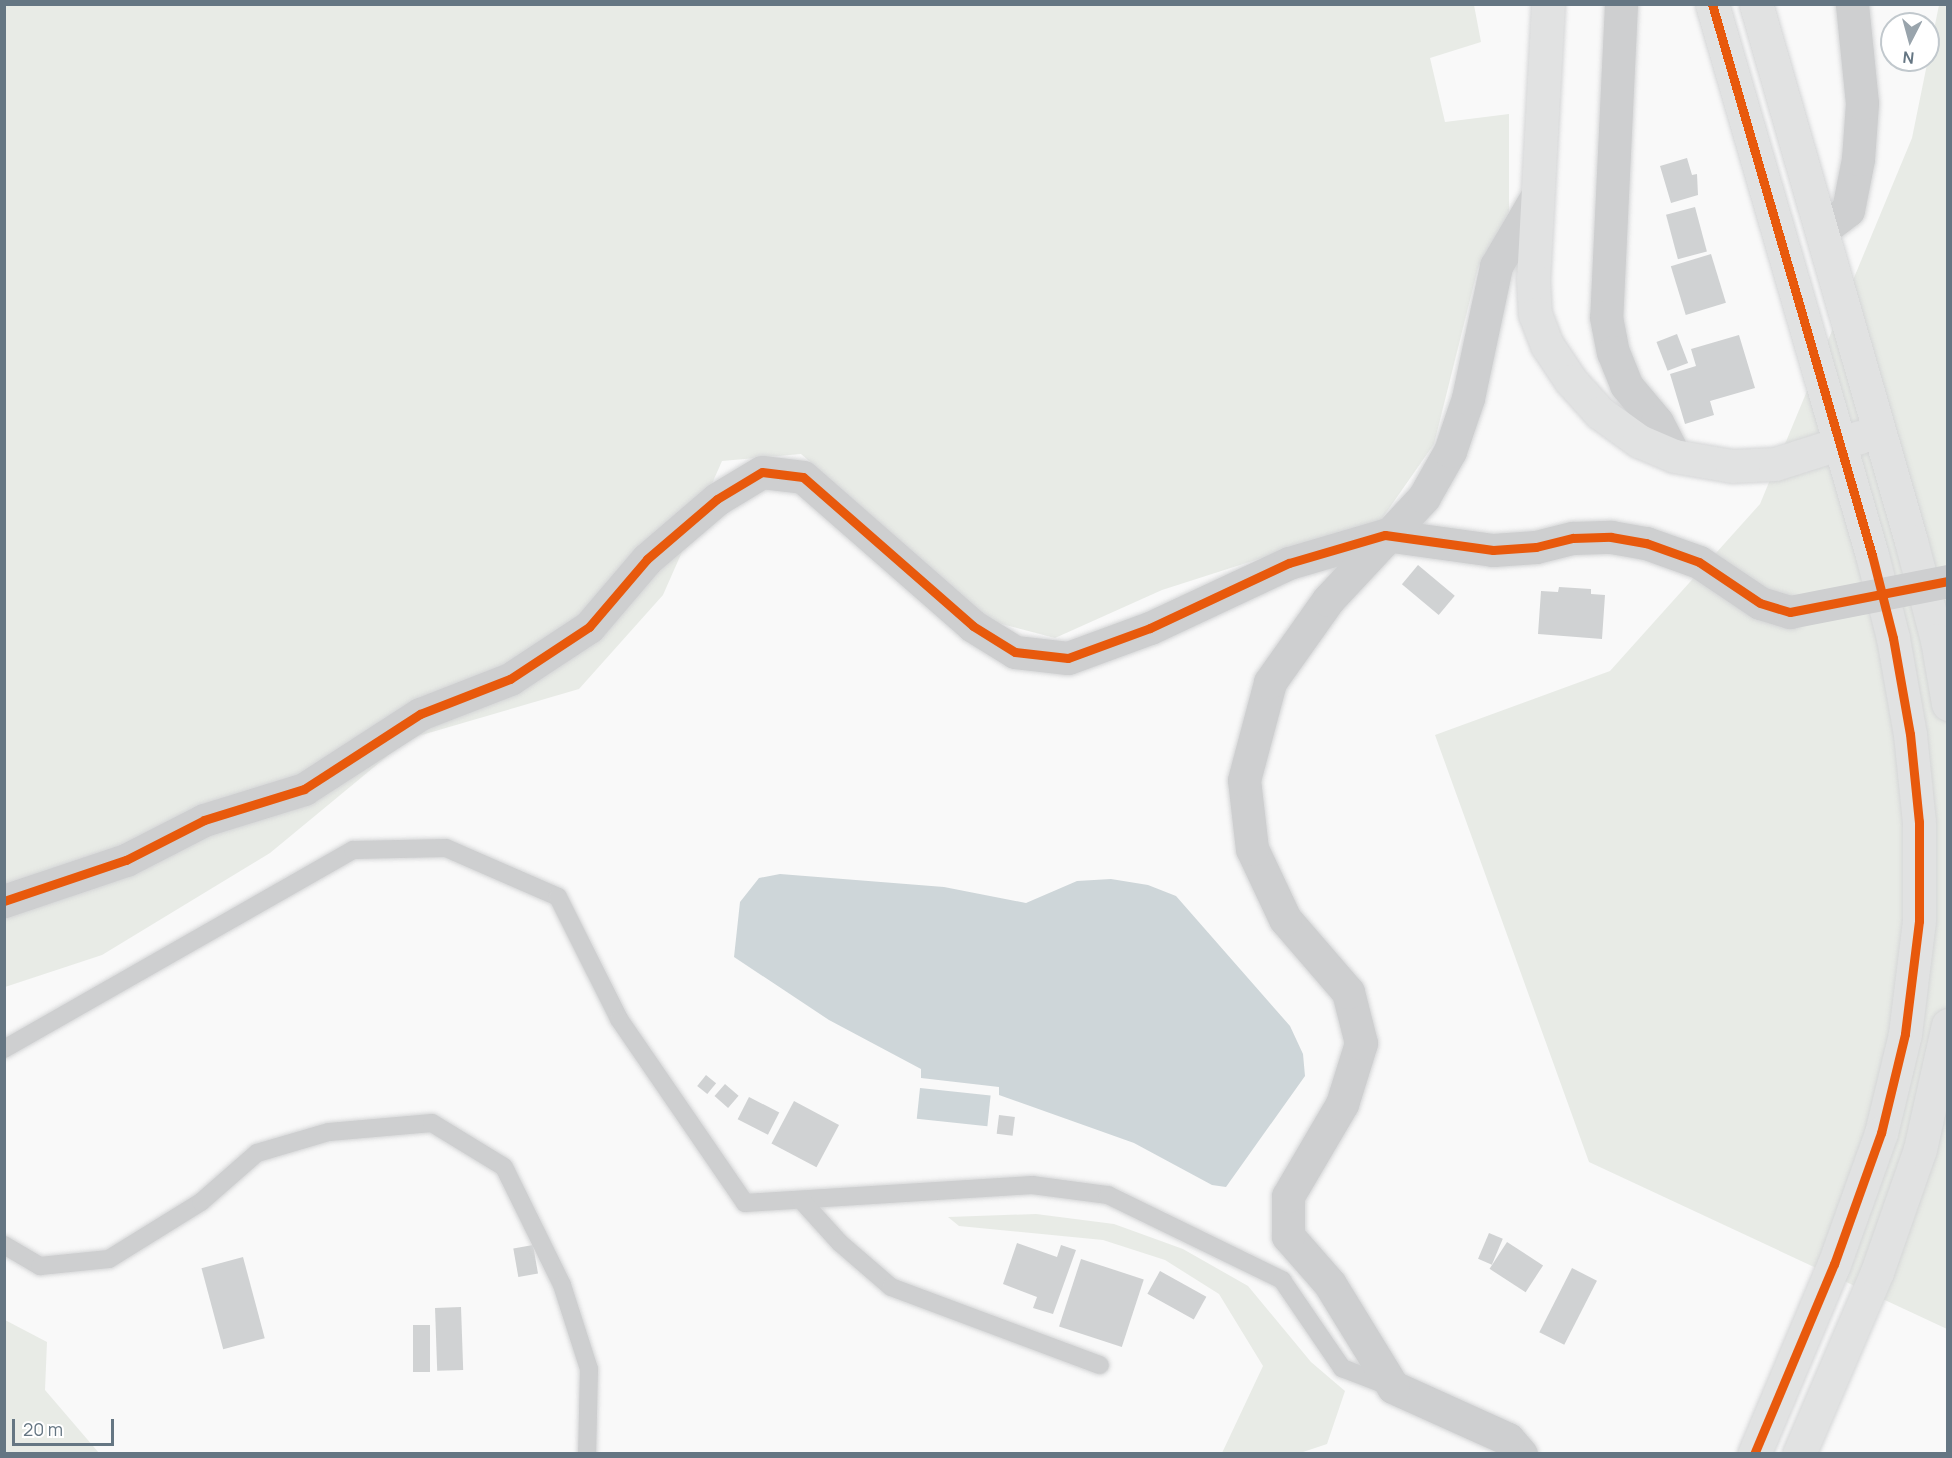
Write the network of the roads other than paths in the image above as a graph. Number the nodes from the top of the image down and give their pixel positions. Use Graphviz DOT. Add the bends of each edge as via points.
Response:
graph roads {
  1 [pos="1548,4"];
  2 [pos="1621,4"];
  3 [pos="1712,4"];
  4 [pos="1756,4"];
  5 [pos="1852,4"];
  6 [pos="1537,196"];
  7 [pos="1823,229"];
  8 [pos="1876,430"];
  9 [pos="1840,446"];
  10 [pos="1674,456"];
  11 [pos="1385,535"];
  12 [pos="1947,581"];
  13 [pos="1947,704"];
  14 [pos="4,901"];
  15 [pos="1947,1025"];
  16 [pos="4,1049"];
  17 [pos="801,1200"];
  18 [pos="4,1245"];
  19 [pos="1100,1365"];
  20 [pos="1393,1387"];
  21 [pos="588,1453"];
  22 [pos="1521,1454"];
  23 [pos="1754,1454"];
  24 [pos="1799,1454"];
  1 -- 6 [label="street"];
  2 -- 10 [label="street" via="1606,317 1613,352 1626,385 1657,422"];
  3 -- 9 [label="street"];
  4 -- 7 [label="street"];
  5 -- 7 [label="street" via="1862,103 1858,159 1848,210"];
  6 -- 10 [label="street" via="1535,314 1547,345 1570,381 1600,413 1639,441"];
  6 -- 11 [label="street" via="1496,266 1468,398 1450,451 1424,497"];
  7 -- 8 [label="street"];
  8 -- 9 [label="street"];
  8 -- 13 [label="street" via="1934,629"];
  9 -- 10 [label="street" via="1774,464 1732,466"];
  9 -- 23 [label="street" via="1893,638 1910,734 1919,822 1919,921 1905,1034 1881,1133 1834,1264"];
  11 -- 12 [label="street, bridge" via="1493,550 1536,547 1573,538 1611,537 1646,543 1700,562 1760,603 1790,612"];
  11 -- 14 [label="street" via="1289,563 1150,628 1068,658 1015,652 973,626 803,477 762,472 717,499 647,560 589,627 510,679 420,714 304,789 204,820 126,860"];
  11 -- 20 [label="street" via="1328,600 1270,682 1244,780 1252,849 1285,919 1348,992 1361,1043 1342,1104 1288,1196 1288,1236 1330,1284"];
  15 -- 24 [label="street" via="1920,1149 1877,1272"];
  16 -- 17 [label="lane" via="353,850 446,848 558,897 619,1020 745,1203"];
  17 -- 19 [label="lane" via="840,1244 891,1287"];
  17 -- 20 [label="lane" via="1032,1185 1108,1195 1282,1280 1342,1368"];
  18 -- 21 [label="lane" via="40,1266 109,1259 201,1202 256,1153 329,1132 432,1123 504,1167 562,1285 589,1369"];
  20 -- 22 [label="street" via="1508,1438"];
}
